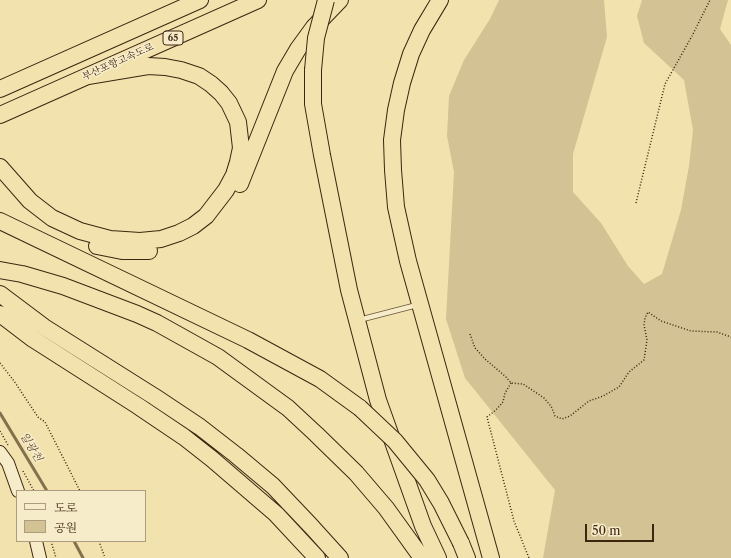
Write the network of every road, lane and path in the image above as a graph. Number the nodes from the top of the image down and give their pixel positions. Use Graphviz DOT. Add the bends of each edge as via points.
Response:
graph roads {
  1 [pos="200,0"];
  2 [pos="258,0"];
  3 [pos="326,0"];
  4 [pos="340,0"];
  5 [pos="440,0"];
  6 [pos="710,0"];
  7 [pos="88,76"];
  8 [pos="0,89"];
  9 [pos="0,115"];
  10 [pos="0,167"];
  11 [pos="0,180"];
  12 [pos="636,203"];
  13 [pos="0,221"];
  14 [pos="0,270"];
  15 [pos="0,294"];
  16 [pos="420,304"];
  17 [pos="0,314"];
  18 [pos="357,320"];
  19 [pos="470,334"];
  20 [pos="731,337"];
  21 [pos="0,363"];
  22 [pos="511,384"];
  23 [pos="0,452"];
  24 [pos="18,490"];
  25 [pos="79,490"];
  26 [pos="36,542"];
  27 [pos="51,542"];
  28 [pos="99,542"];
  29 [pos="464,551"];
  30 [pos="40,558"];
  31 [pos="56,558"];
  32 [pos="105,558"];
  33 [pos="317,558"];
  34 [pos="340,558"];
  35 [pos="422,558"];
  36 [pos="438,558"];
  37 [pos="491,558"];
  38 [pos="529,558"];
  1 -- 8 [label="highway, 65"];
  2 -- 7 [label="highway, 부산포항고속도로 / 65"];
  3 -- 18 [label="highway, bridge" via="316,38 313,70 314,104 344,268"];
  4 -- 11 [label="highway" via="314,27 285,71 250,163 234,197 211,223 195,234 175,244 152,250 122,251 86,244 48,226"];
  5 -- 16 [label="highway" via="422,30 402,83 392,140 396,207"];
  6 -- 12 [label="path" via="665,84"];
  7 -- 9 [label="highway, 부산포항고속도로 / 65"];
  7 -- 10 [label="highway" via="148,66 165,67 198,76 221,93 238,122 241,148 234,176 206,216 193,226 161,239 110,239 80,231 52,218 30,201"];
  13 -- 29 [label="highway, bridge" via="210,321 320,378 360,408 394,441 427,480"];
  14 -- 35 [label="highway" via="64,286 137,314 164,326 218,358 288,408 356,473 386,508"];
  15 -- 34 [label="highway" via="44,327 200,427 273,486"];
  16 -- 18 [label="lane"];
  16 -- 37 [label="highway"];
  17 -- 33 [label="highway" via="33,339 184,437 276,514"];
  18 -- 36 [label="highway" via="381,407"];
  19 -- 22 [label="path" via="475,348"];
  20 -- 22 [label="path" via="717,332 692,331 661,321 648,312 644,325 647,340 644,360 629,372 619,388 589,401 562,419 555,416 544,398 523,384"];
  21 -- 25 [label="path" via="38,417 45,422"];
  22 -- 38 [label="path" via="505,392 503,402 487,416 514,521"];
  23 -- 24 [label="main road" via="8,463"];
  26 -- 30 [label="main road"];
  27 -- 31 [label="path"];
  28 -- 32 [label="path"];
}
